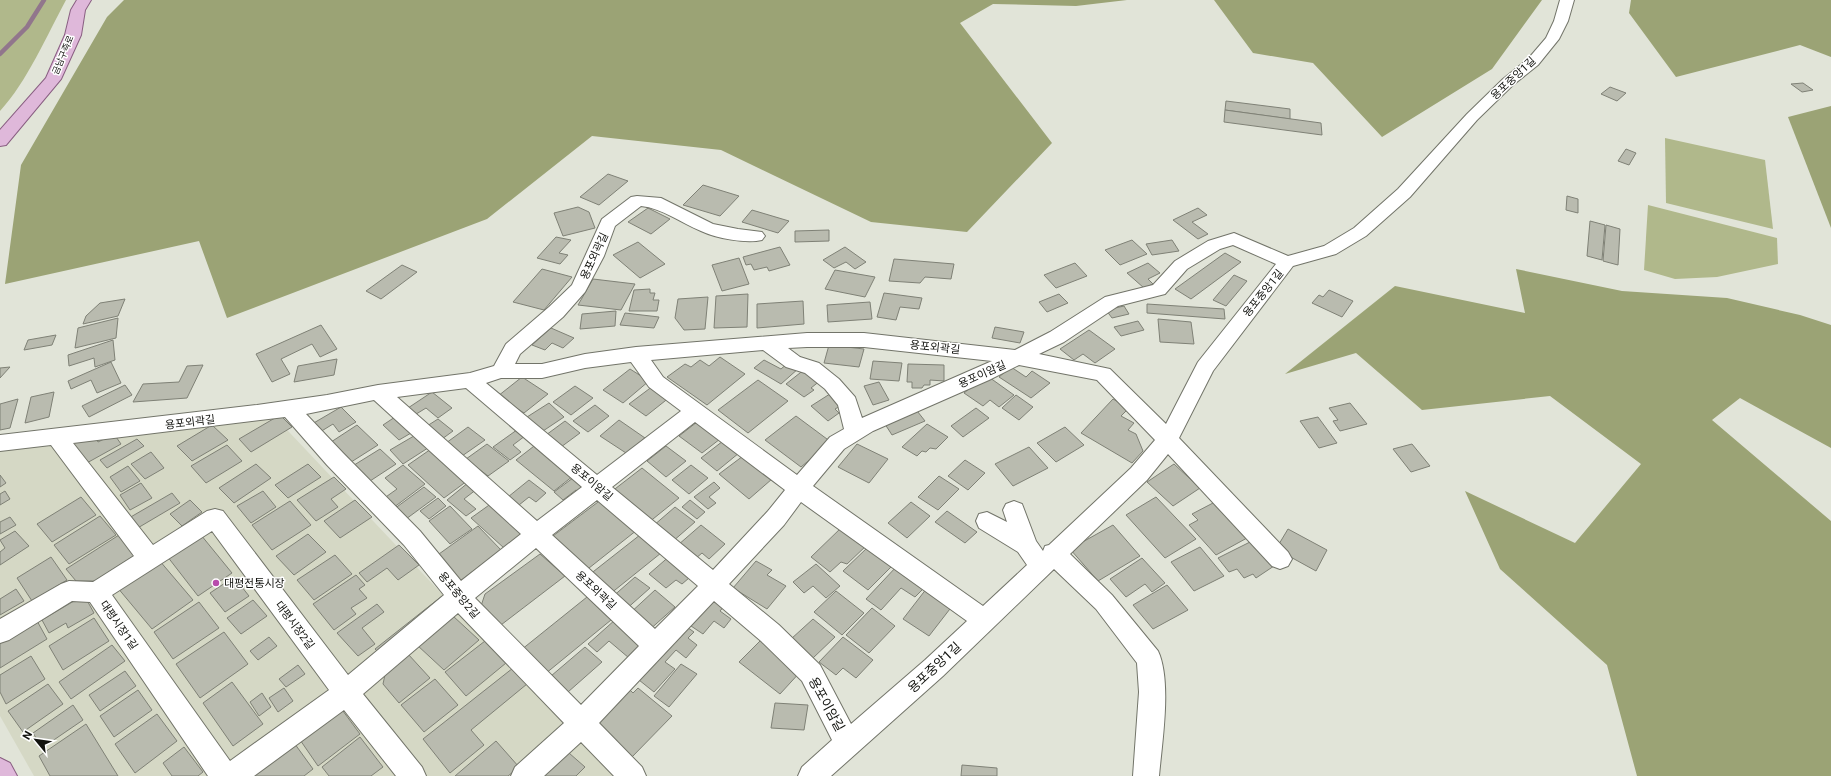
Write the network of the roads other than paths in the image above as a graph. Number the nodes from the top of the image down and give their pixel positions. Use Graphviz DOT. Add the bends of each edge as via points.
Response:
graph roads {
  1 [pos="84,0"];
  2 [pos="1567,0"];
  3 [pos="0,141"];
  4 [pos="756,236"];
  5 [pos="1288,262"];
  6 [pos="766,343"];
  7 [pos="636,354"];
  8 [pos="1017,357"];
  9 [pos="501,370"];
  10 [pos="470,380"];
  11 [pos="378,392"];
  12 [pos="290,409"];
  13 [pos="695,410"];
  14 [pos="855,432"];
  15 [pos="57,437"];
  16 [pos="1168,440"];
  17 [pos="0,443"];
  18 [pos="599,487"];
  19 [pos="800,489"];
  20 [pos="1014,510"];
  21 [pos="215,518"];
  22 [pos="987,521"];
  23 [pos="537,535"];
  24 [pos="1026,546"];
  25 [pos="150,559"];
  26 [pos="1280,559"];
  27 [pos="1046,560"];
  28 [pos="714,585"];
  29 [pos="96,592"];
  30 [pos="459,596"];
  31 [pos="984,620"];
  32 [pos="0,632"];
  33 [pos="656,646"];
  34 [pos="346,692"];
  35 [pos="576,729"];
  36 [pos="848,744"];
  37 [pos="0,773"];
  38 [pos="2,776"];
  39 [pos="224,776"];
  40 [pos="232,776"];
  41 [pos="413,776"];
  42 [pos="524,776"];
  43 [pos="633,776"];
  44 [pos="811,776"];
  45 [pos="1146,776"];
  1 -- 3 [label="main road, 금남구즉로" via="53,79"];
  2 -- 5 [label="street, 용포중앙1길" via="1552,39 1532,62 1472,117 1404,193 1360,232 1330,250"];
  4 -- 9 [label="street, 용포외곽길" via="708,228 654,202 637,201 608,223 579,288 556,312 513,349"];
  5 -- 8 [label="street, 용포이암길" via="1234,239 1214,245 1181,265 1159,290 1112,301 1058,337"];
  5 -- 16 [label="street, 용포중앙1길" via="1205,367"];
  6 -- 7 [label="street, 용포외곽길"];
  6 -- 8 [label="street, 용포외곽길" via="864,340"];
  6 -- 14 [label="street" via="793,362 812,368 832,384 848,402"];
  7 -- 9 [label="street, 용포외곽길" via="585,361 542,371"];
  7 -- 13 [label="street" via="656,382"];
  8 -- 14 [label="street, 용포이암길"];
  8 -- 16 [label="street, 용포외곽길" via="1103,374"];
  9 -- 10 [label="street, 용포외곽길"];
  10 -- 11 [label="street, 용포외곽길"];
  10 -- 18 [label="street, 용포이암길"];
  11 -- 12 [label="street, 용포외곽길"];
  11 -- 23 [label="street, 용포외곽길"];
  12 -- 15 [label="street, 용포외곽길"];
  12 -- 30 [label="street, 용포중앙2길" via="412,538"];
  13 -- 18 [label="street"];
  13 -- 19 [label="street"];
  14 -- 19 [label="street, 용포이암길" via="837,443"];
  15 -- 17 [label="street, 용포외곽길"];
  15 -- 25 [label="street"];
  16 -- 26 [label="street"];
  16 -- 27 [label="street, 용포중앙1길" via="1139,474"];
  18 -- 23 [label="street"];
  18 -- 28 [label="street, 용포이암길"];
  19 -- 28 [label="street, 용포이암길"];
  19 -- 31 [label="street"];
  20 -- 24 [label="street"];
  21 -- 25 [label="street, 대평시장1길"];
  21 -- 34 [label="street, 대평시장2길"];
  22 -- 24 [label="street"];
  23 -- 30 [label="street"];
  23 -- 33 [label="street, 용포외곽길"];
  24 -- 27 [label="street"];
  25 -- 29 [label="street, 대평시장1길"];
  27 -- 31 [label="street, 용포중앙1길"];
  27 -- 45 [label="street" via="1104,602 1149,659 1152,692"];
  28 -- 33 [label="street, 용포이암길"];
  28 -- 36 [label="street, 용포이암길" via="770,633 811,673"];
  29 -- 32 [label="street" via="69,591"];
  29 -- 39 [label="street, 대평시장1길"];
  30 -- 34 [label="street"];
  30 -- 35 [label="street, 용포중앙2길"];
  31 -- 36 [label="street, 용포중앙1길"];
  33 -- 35 [label="street, 용포이암길"];
  34 -- 40 [label="street"];
  34 -- 41 [label="street, 대평시장2길"];
  35 -- 42 [label="street, 용포이암길"];
  35 -- 43 [label="street, 용포중앙2길"];
  36 -- 44 [label="street, 용포중앙1길"];
  37 -- 38 [label="main road"];
}
